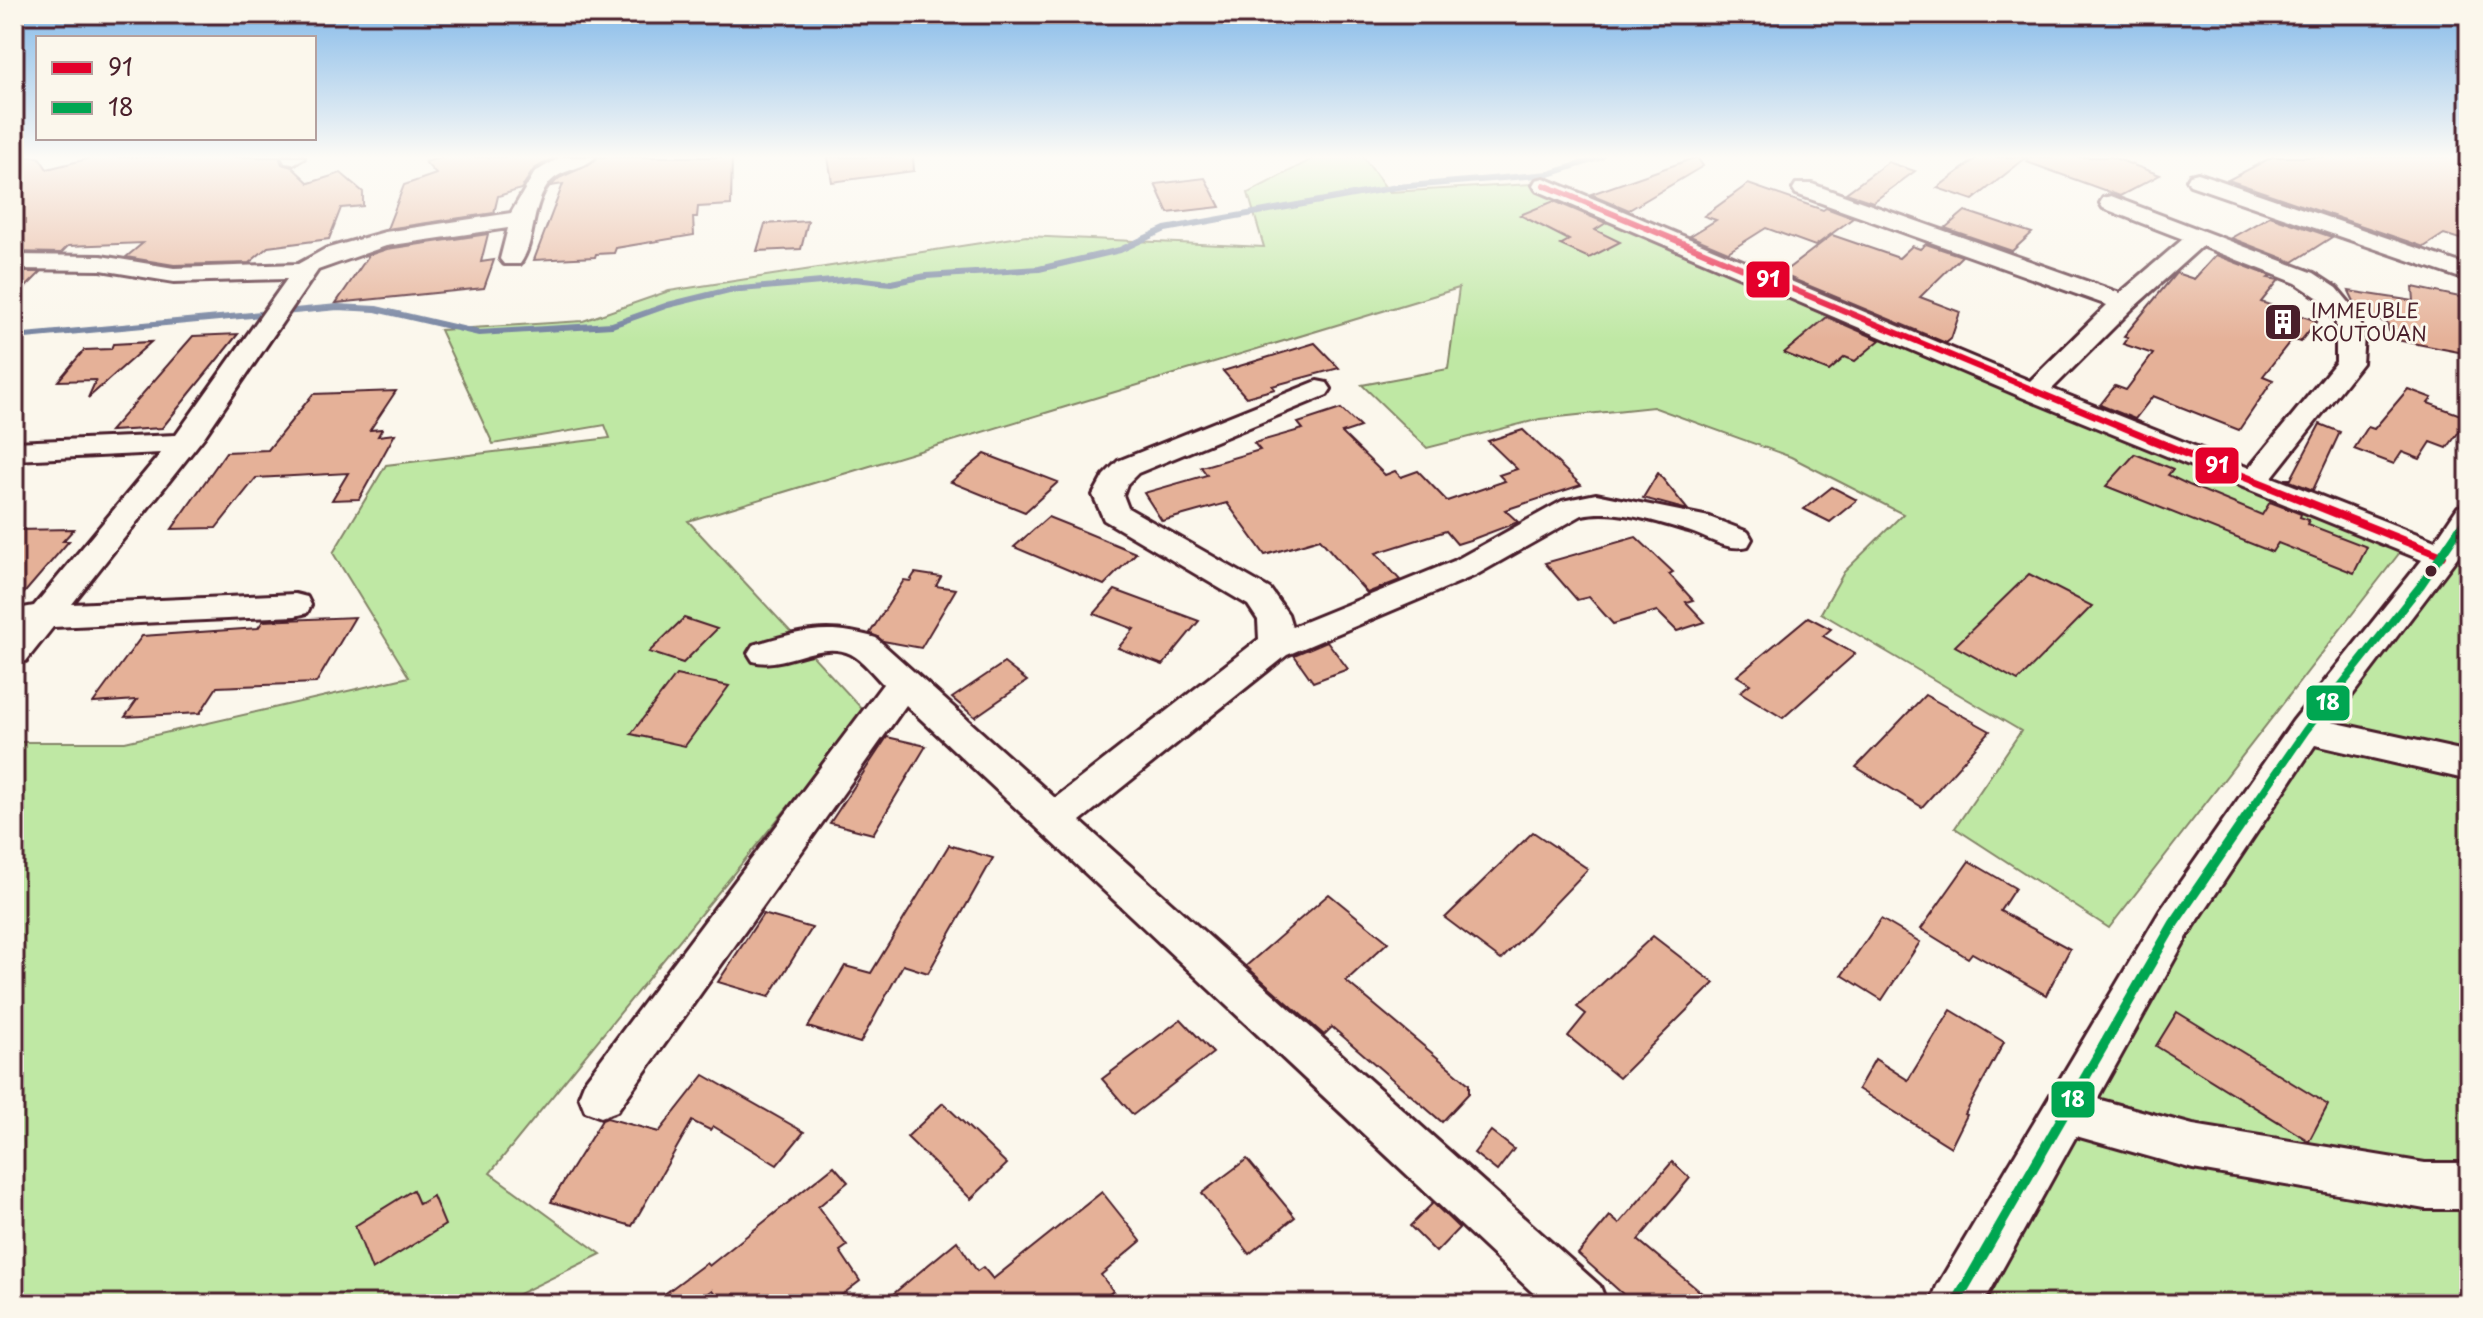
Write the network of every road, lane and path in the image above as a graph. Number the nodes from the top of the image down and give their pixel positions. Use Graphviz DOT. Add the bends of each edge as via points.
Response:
graph roads {
  1 [pos="520,219"];
  2 [pos="1623,219"];
  3 [pos="1887,219"];
  4 [pos="2151,219"];
  5 [pos="2222,219"];
  6 [pos="2309,219"];
  7 [pos="2190,234"];
  8 [pos="512,259"];
  9 [pos="14,262"];
  10 [pos="305,271"];
  11 [pos="2469,274"];
  12 [pos="2124,303"];
  13 [pos="1317,389"];
  14 [pos="2034,392"];
  15 [pos="185,443"];
  16 [pos="14,451"];
  17 [pos="2253,482"];
  18 [pos="2469,514"];
  19 [pos="1737,539"];
  20 [pos="2442,556"];
  21 [pos="295,605"];
  22 [pos="29,617"];
  23 [pos="1275,647"];
  24 [pos="14,653"];
  25 [pos="765,653"];
  26 [pos="904,681"];
  27 [pos="2306,730"];
  28 [pos="2469,766"];
  29 [pos="1056,819"];
  30 [pos="601,1096"];
  31 [pos="2067,1112"];
  32 [pos="2469,1186"];
  33 [pos="1582,1304"];
  34 [pos="1955,1304"];
  1 -- 8 [label="street"];
  1 -- 10 [label="street" via="384,241 323,258"];
  2 -- 14 [label="street"];
  3 -- 12 [label="street"];
  4 -- 7 [label="street"];
  5 -- 7 [label="street"];
  6 -- 11 [label="street"];
  7 -- 12 [label="street"];
  7 -- 17 [label="street" via="2323,287 2338,300 2350,328 2349,363"];
  9 -- 10 [label="street" via="101,263 174,275"];
  10 -- 15 [label="street"];
  12 -- 14 [label="street"];
  13 -- 23 [label="street" via="1128,467 1108,495 1115,513 1259,597 1273,613"];
  14 -- 17 [label="street"];
  15 -- 16 [label="street"];
  15 -- 22 [label="street"];
  17 -- 20 [label="street"];
  18 -- 20 [label="street"];
  19 -- 23 [label="street" via="1626,507 1596,503 1573,508 1465,568"];
  20 -- 27 [label="street"];
  21 -- 22 [label="street"];
  22 -- 24 [label="street"];
  23 -- 29 [label="street"];
  25 -- 26 [label="street" via="817,638 843,638 864,646"];
  26 -- 29 [label="street"];
  26 -- 30 [label="street"];
  27 -- 28 [label="street"];
  27 -- 31 [label="street" via="2174,923"];
  29 -- 33 [label="street"];
  31 -- 32 [label="street" via="2193,1147 2425,1186"];
  31 -- 34 [label="street"];
}
